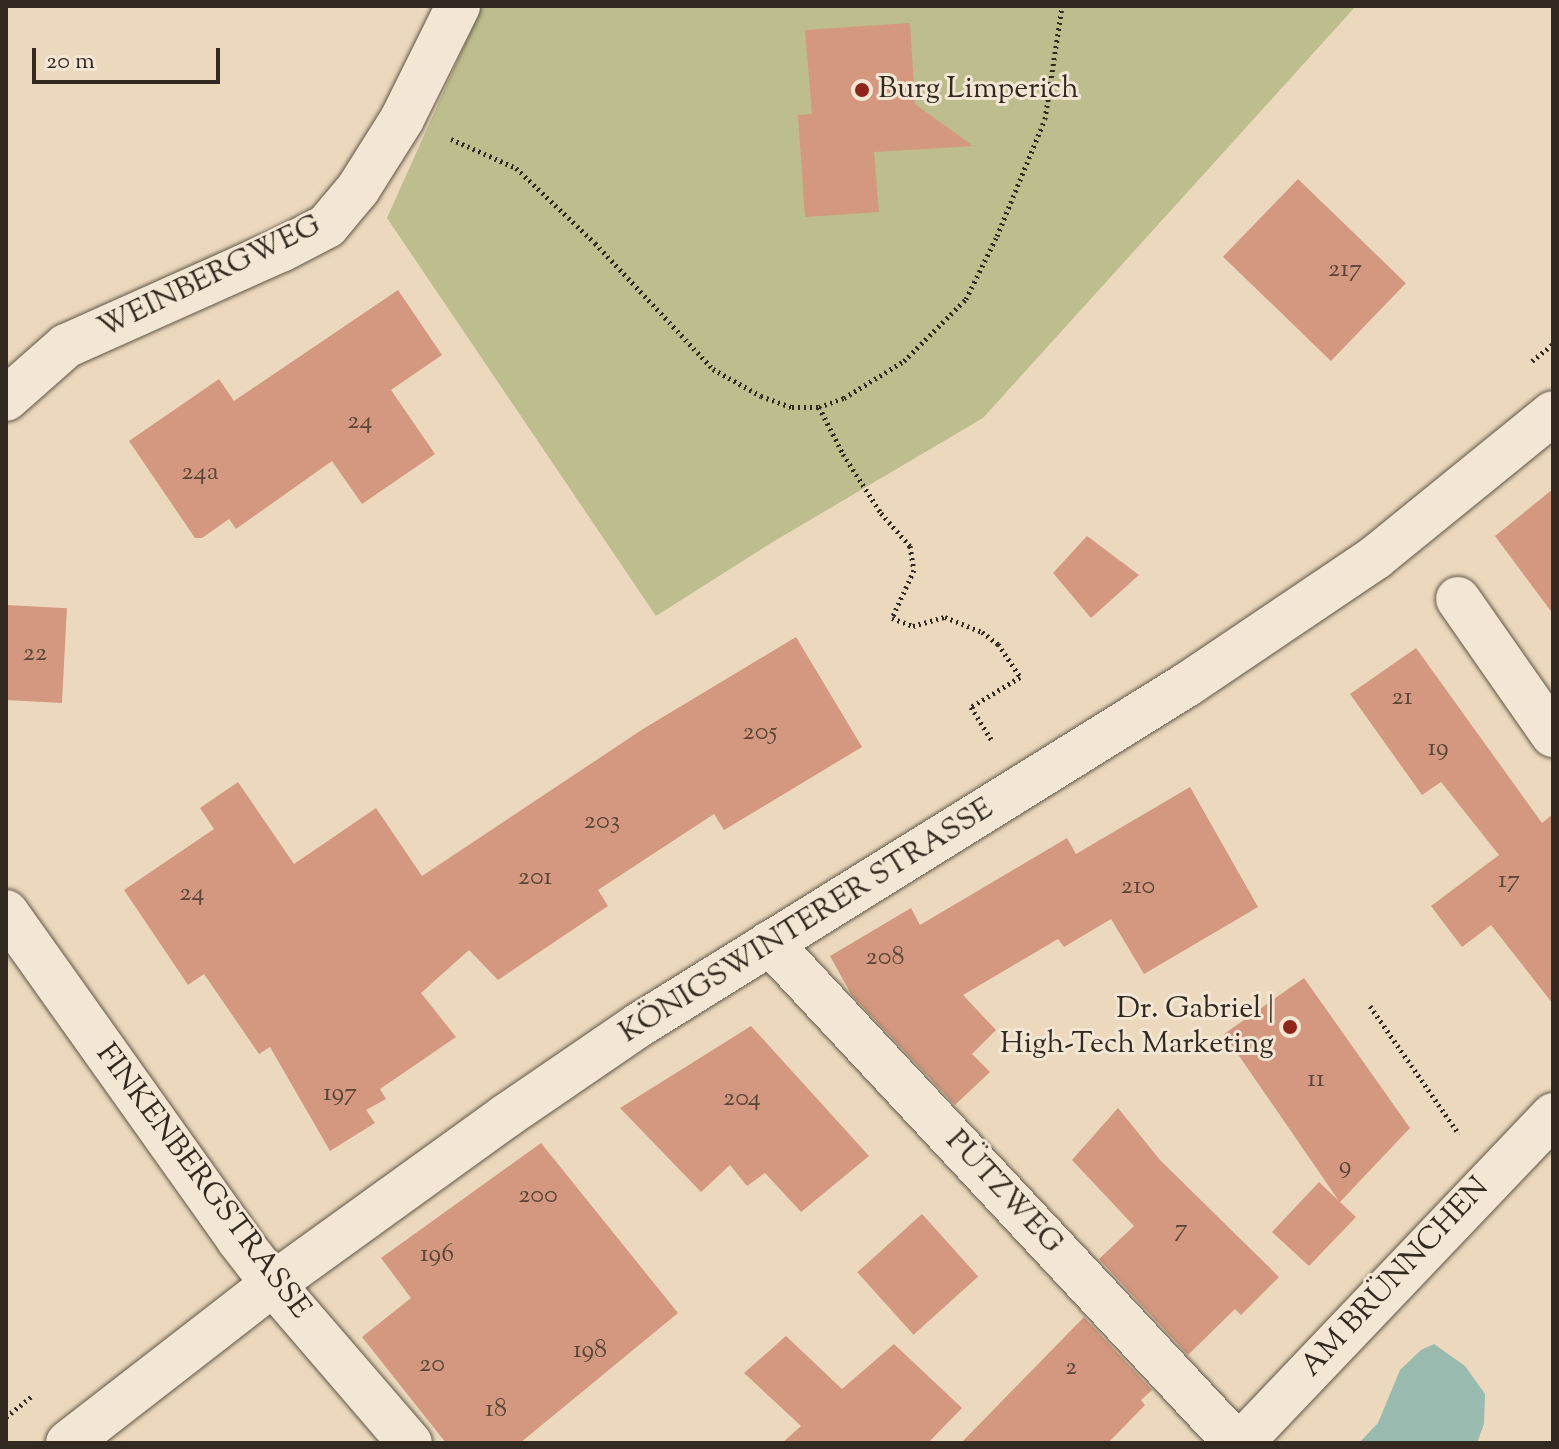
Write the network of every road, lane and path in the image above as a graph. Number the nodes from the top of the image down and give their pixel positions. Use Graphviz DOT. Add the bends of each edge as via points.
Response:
graph roads {
  1 [pos="458,6"];
  2 [pos="1062,6"];
  3 [pos="402,119"];
  4 [pos="6,399"];
  5 [pos="819,407"];
  6 [pos="1553,413"];
  7 [pos="1458,599"];
  8 [pos="993,693"];
  9 [pos="1553,735"];
  10 [pos="6,912"];
  11 [pos="770,943"];
  12 [pos="1370,1006"];
  13 [pos="1553,1115"];
  14 [pos="1490,1178"];
  15 [pos="273,1284"];
  16 [pos="68,1443"];
  17 [pos="410,1443"];
  18 [pos="1239,1443"];
  1 -- 3 [label="street, WEINBERGWEG"];
  2 -- 5 [label="path" via="1045,119 966,299 904,361"];
  3 -- 4 [label="street, WEINBERGWEG" via="358,189 327,226 66,346"];
  3 -- 5 [label="path" via="516,168 713,369 761,396 792,407"];
  5 -- 8 [label="path" via="881,513 910,546 914,570 892,618 913,626 945,617 982,632 998,644 1020,677"];
  6 -- 11 [label="street, KÖNIGSWINTERER STRASSE" via="1351,574 1188,684"];
  7 -- 9 [label="street"];
  10 -- 15 [label="street, FINKENBERGSTRASSE"];
  11 -- 15 [label="street, KÖNIGSWINTERER STRASSE" via="506,1116"];
  11 -- 18 [label="street, PÜTZWEG"];
  12 -- 14 [label="path"];
  13 -- 14 [label="street, AM BRÜNNCHEN"];
  14 -- 18 [label="street, AM BRÜNNCHEN"];
  15 -- 16 [label="street, KÖNIGSWINTERER STRASSE"];
  15 -- 17 [label="street, FINKENBERGSTRASSE"];
}
